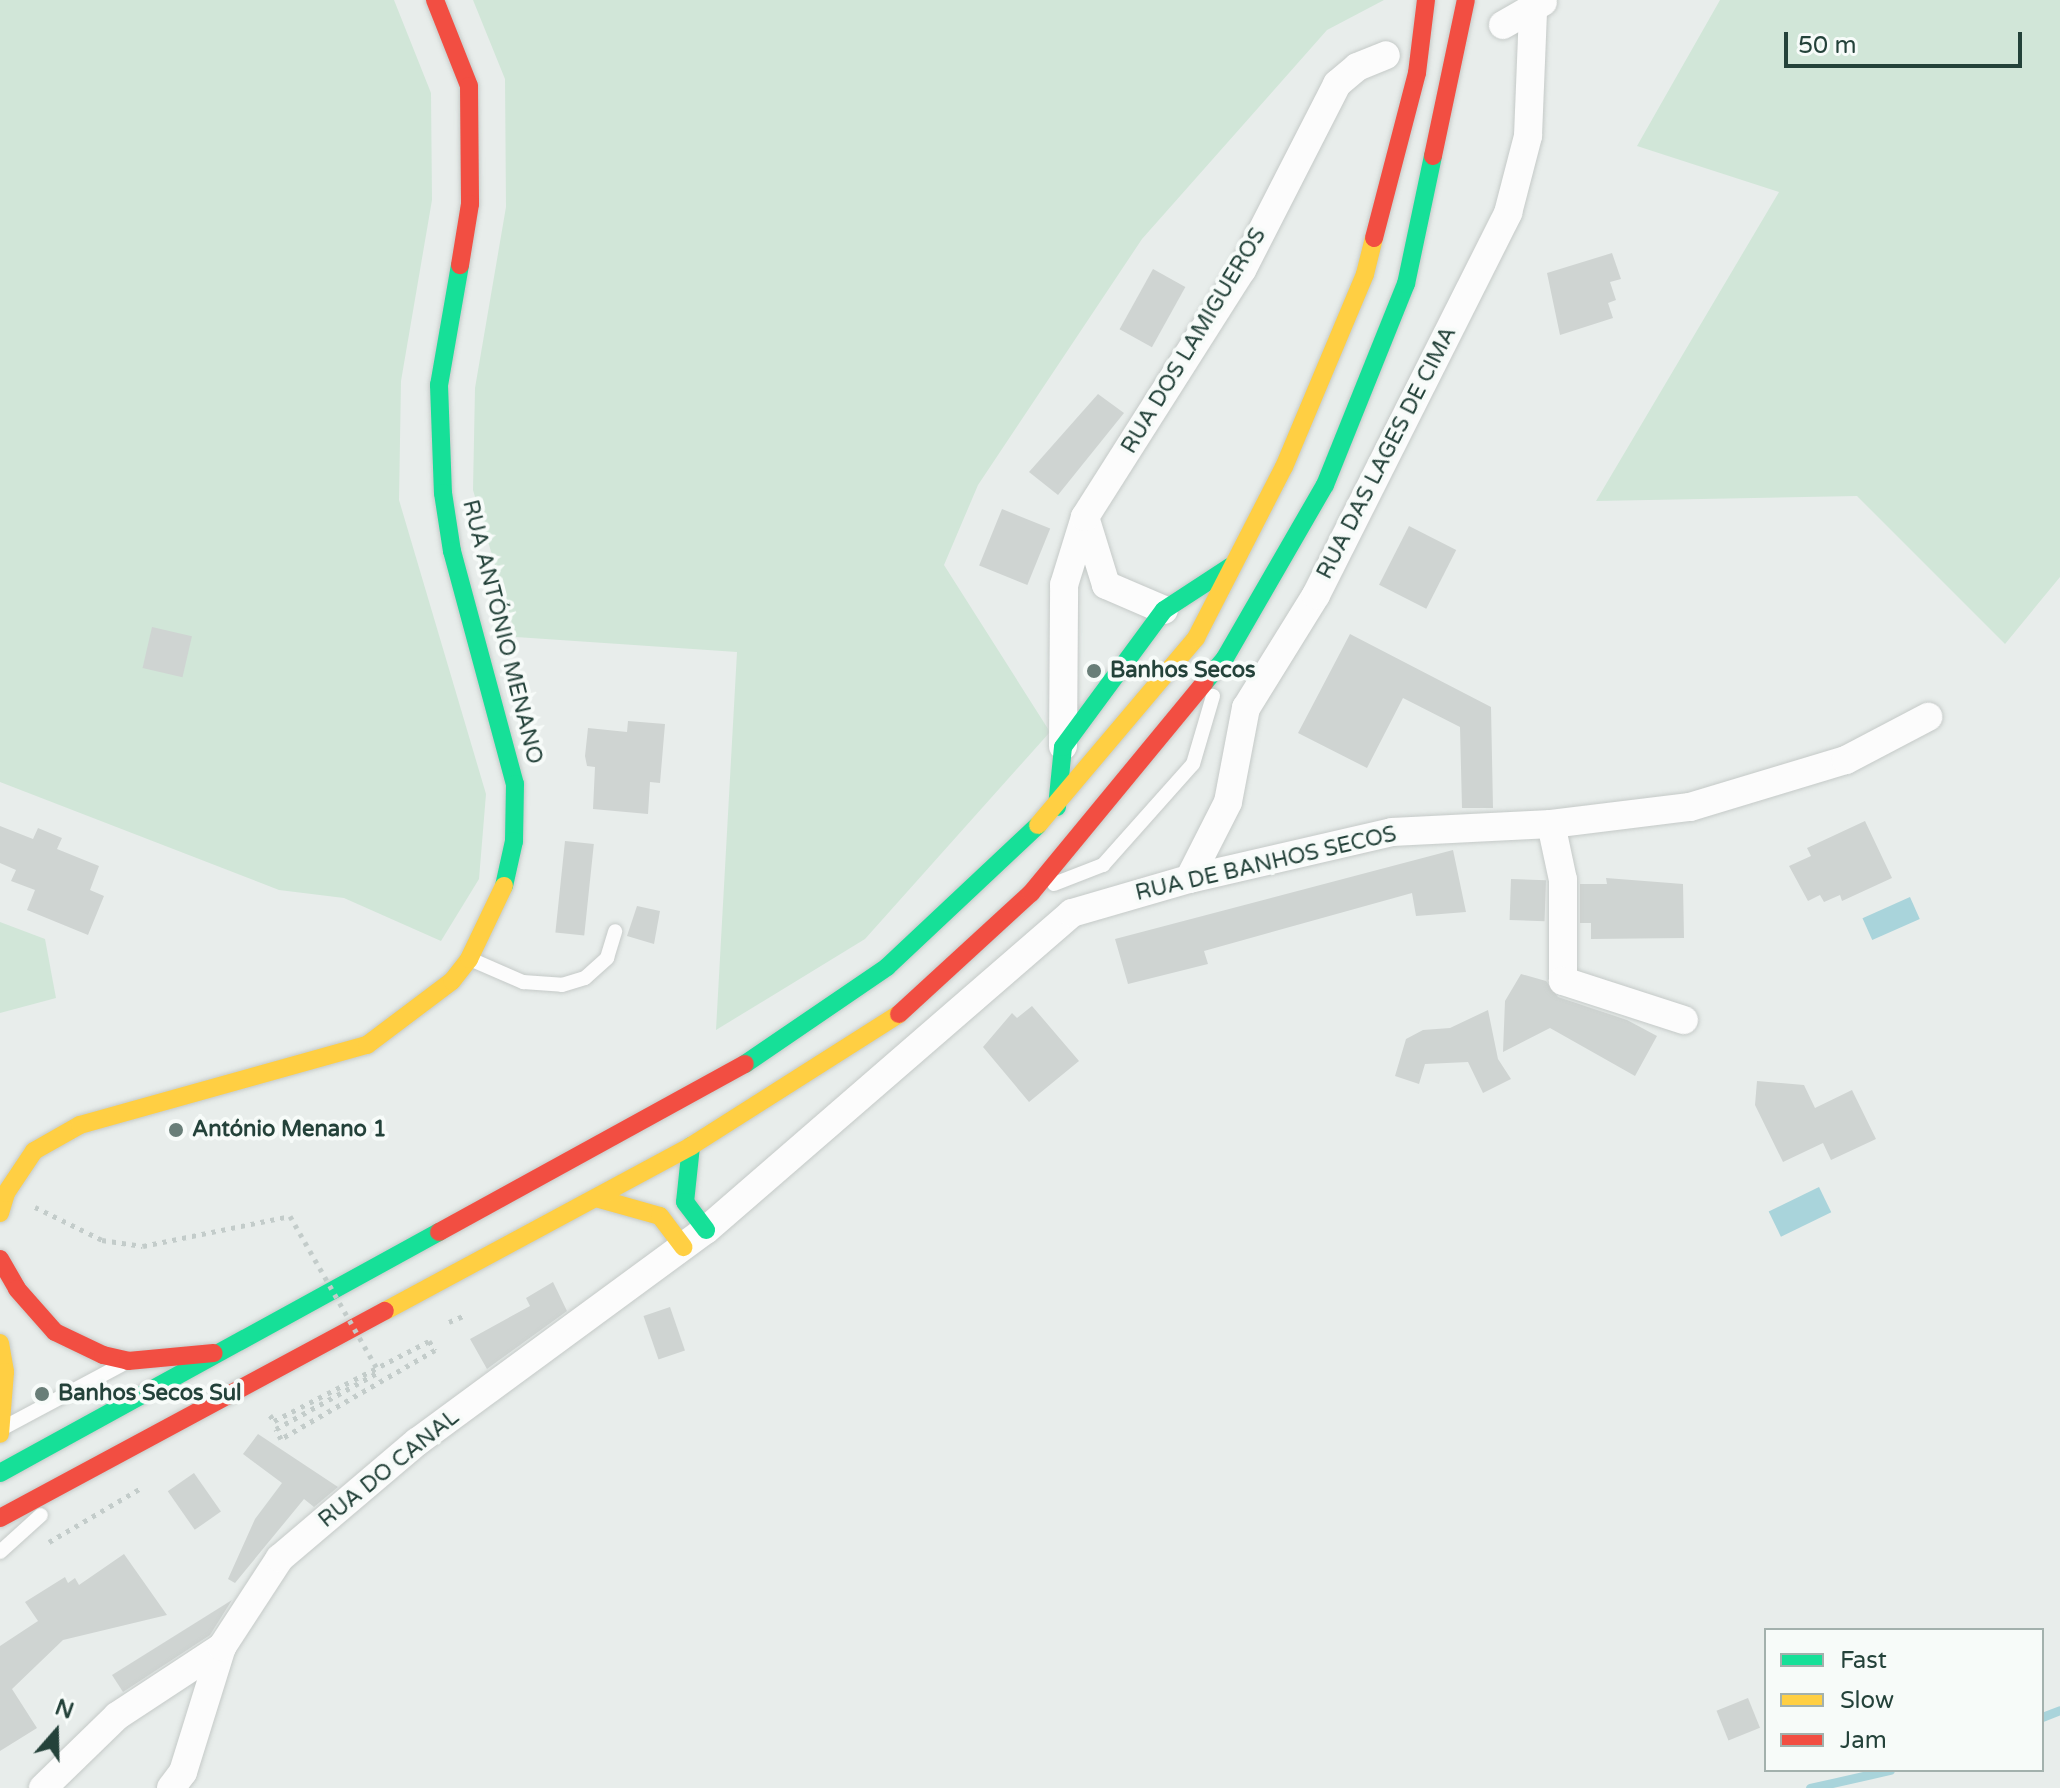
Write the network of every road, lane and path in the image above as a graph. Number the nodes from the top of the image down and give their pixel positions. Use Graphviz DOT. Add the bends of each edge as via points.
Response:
graph roads {
  1 [pos="435,0"];
  2 [pos="1426,0"];
  3 [pos="1466,0"];
  4 [pos="1539,6"];
  5 [pos="1503,25"];
  6 [pos="1386,55"];
  7 [pos="1085,517"];
  8 [pos="1231,567"];
  9 [pos="1164,610"];
  10 [pos="1225,658"];
  11 [pos="1928,717"];
  12 [pos="1063,747"];
  13 [pos="1057,807"];
  14 [pos="1551,824"];
  15 [pos="1189,879"];
  16 [pos="1031,893"];
  17 [pos="615,931"];
  18 [pos="469,959"];
  19 [pos="1684,1020"];
  20 [pos="691,1146"];
  21 [pos="6,1193"];
  22 [pos="596,1198"];
  23 [pos="0,1213"];
  24 [pos="706,1230"];
  25 [pos="683,1247"];
  26 [pos="0,1259"];
  27 [pos="0,1343"];
  28 [pos="225,1352"];
  29 [pos="128,1361"];
  30 [pos="274,1421"];
  31 [pos="2,1431"];
  32 [pos="0,1473"];
  33 [pos="80,1478"];
  34 [pos="0,1518"];
  35 [pos="0,1552"];
  36 [pos="222,1647"];
  37 [pos="43,1788"];
  38 [pos="171,1788"];
  1 -- 18 [label="main road, RUA ANTÓNIO MENANO" via="469,86 470,204 439,385 443,493 452,551 515,784 514,841 504,888"];
  2 -- 8 [label="main road" via="1417,73 1365,274 1284,467"];
  3 -- 10 [label="main road" via="1406,284 1325,485"];
  4 -- 5 [label="street, RUA DAS LAGES DE CIMA"];
  4 -- 15 [label="street, RUA DAS LAGES DE CIMA" via="1528,136 1508,213 1316,595 1246,708 1228,802"];
  6 -- 7 [label="street, RUA DOS LAMIGUEROS" via="1357,67 1337,84 1242,270"];
  7 -- 9 [label="street" via="1106,585"];
  7 -- 12 [label="street, RUA DOS LAMIGUEROS" via="1064,585"];
  8 -- 9 [label="main road"];
  8 -- 13 [label="main road" via="1196,638"];
  9 -- 12 [label="main road"];
  10 -- 16 [label="main road"];
  10 -- 16 [label="lane" via="1193,764 1103,865"];
  11 -- 14 [label="street, RUA DE BANHOS SECOS" via="1846,760 1741,794 1690,807"];
  12 -- 13 [label="main road"];
  13 -- 28 [label="main road" via="887,967 746,1064"];
  14 -- 15 [label="street, RUA DE BANHOS SECOS" via="1392,832"];
  14 -- 19 [label="street" via="1563,880 1563,981"];
  15 -- 24 [label="street, RUA DE BANHOS SECOS" via="1072,913"];
  16 -- 20 [label="main road" via="916,1003"];
  17 -- 18 [label="lane" via="607,958 585,978 562,985 523,982"];
  18 -- 21 [label="main road, RUA ANTÓNIO MENANO" via="452,981 367,1045 80,1125 34,1151"];
  20 -- 22 [label="main road"];
  20 -- 24 [label="main road" via="685,1202"];
  21 -- 23 [label="main road, RUA ANTÓNIO MENANO"];
  21 -- 30 [label="path, bridge" via="102,1240 143,1246 290,1216 350,1320 364,1346 372,1359 379,1372 276,1429 281,1439 435,1350 429,1341 401,1355 387,1363 373,1370 302,1407"];
  22 -- 25 [label="main road" via="660,1216"];
  22 -- 33 [label="main road"];
  24 -- 25 [label="street, RUA DO CANAL"];
  25 -- 36 [label="street, RUA DO CANAL" via="417,1442 280,1558"];
  26 -- 29 [label="main road" via="17,1289 55,1332"];
  27 -- 31 [label="main road"];
  28 -- 29 [label="main road"];
  28 -- 32 [label="main road"];
  29 -- 31 [label="lane"];
  33 -- 34 [label="main road"];
  33 -- 35 [label="lane"];
  36 -- 37 [label="street" via="117,1716"];
  36 -- 38 [label="street, RUA DO CANAL" via="183,1772"];
}
